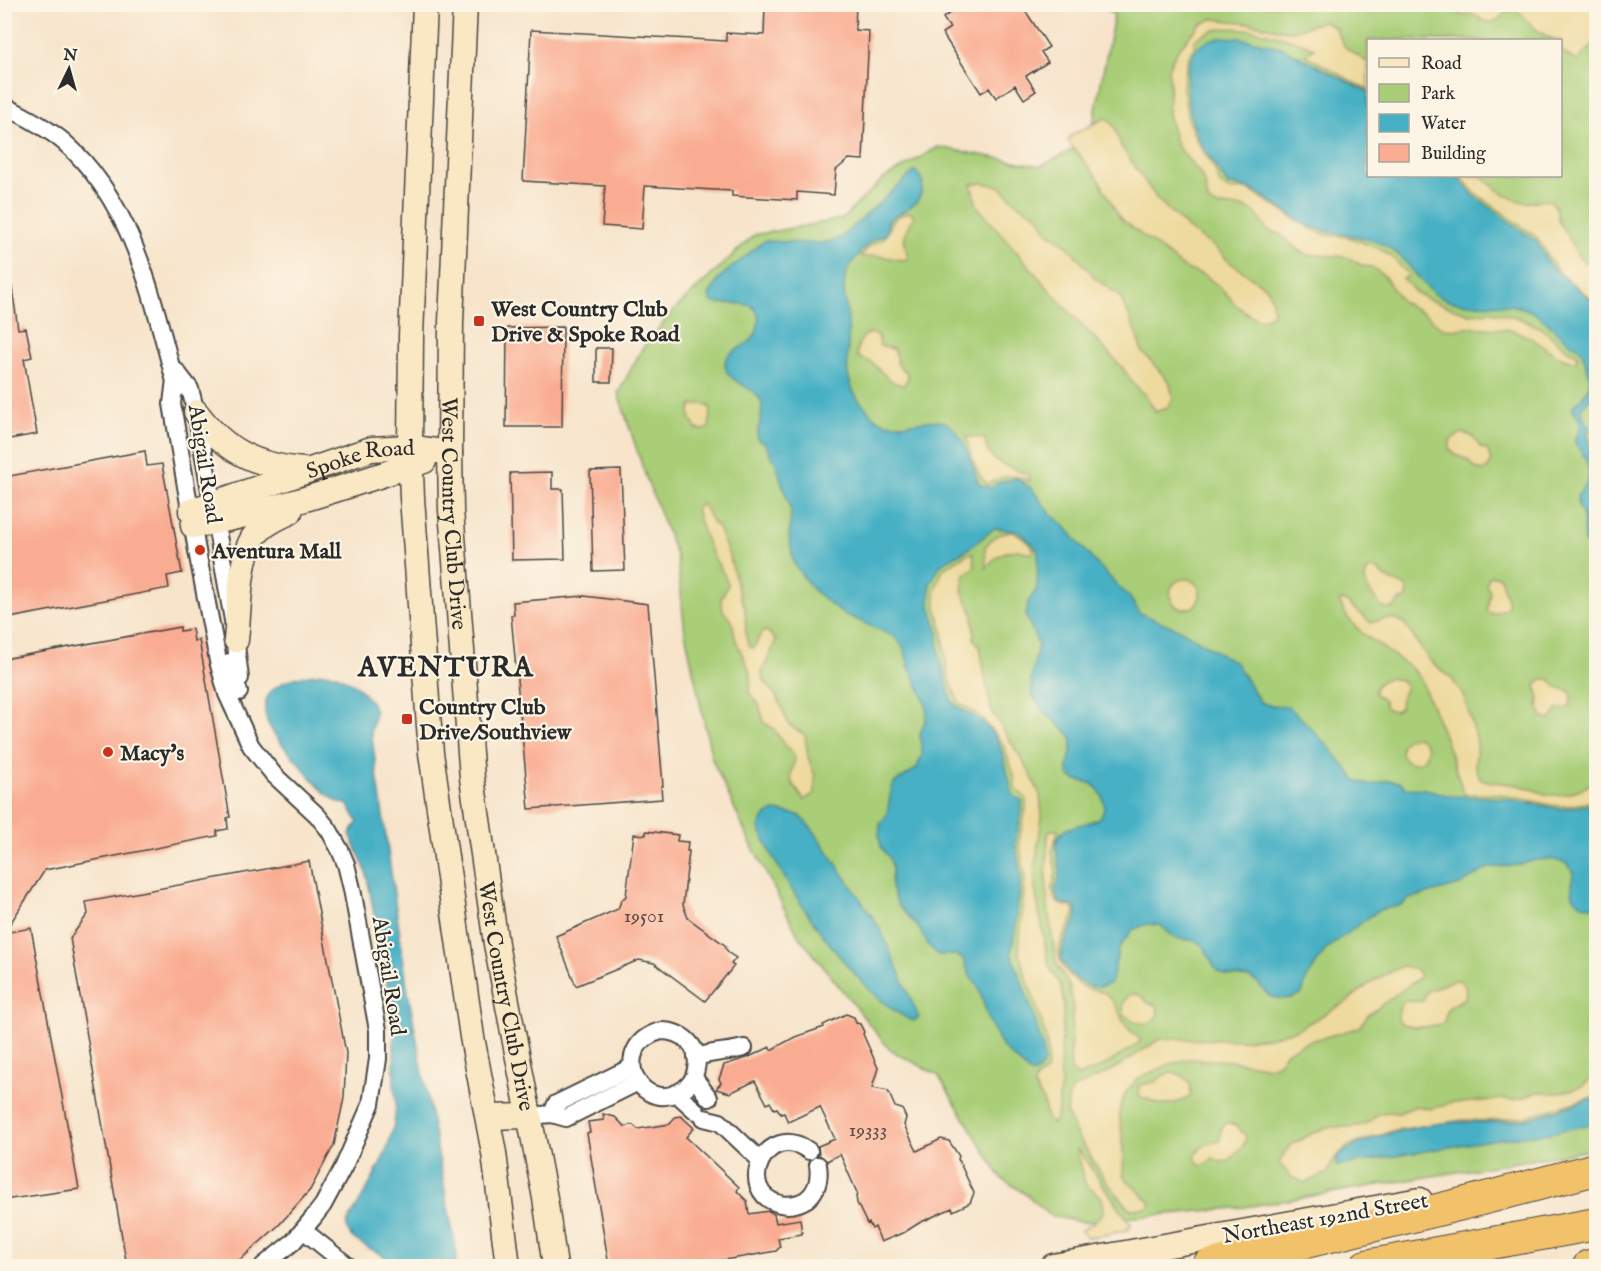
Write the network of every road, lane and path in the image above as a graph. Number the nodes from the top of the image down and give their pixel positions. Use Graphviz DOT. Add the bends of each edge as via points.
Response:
graph roads {
  1 [pos="425,4"];
  2 [pos="465,4"];
  3 [pos="4,106"];
  4 [pos="173,372"];
  5 [pos="196,412"];
  6 [pos="450,453"];
  7 [pos="411,456"];
  8 [pos="309,471"];
  9 [pos="333,492"];
  10 [pos="203,516"];
  11 [pos="236,640"];
  12 [pos="239,692"];
  13 [pos="243,730"];
  14 [pos="484,864"];
  15 [pos="447,870"];
  16 [pos="744,1048"];
  17 [pos="696,1057"];
  18 [pos="635,1074"];
  19 [pos="695,1079"];
  20 [pos="676,1093"];
  21 [pos="709,1111"];
  22 [pos="541,1115"];
  23 [pos="488,1117"];
  24 [pos="760,1160"];
  25 [pos="1596,1167"];
  26 [pos="1596,1224"];
  27 [pos="303,1230"];
  28 [pos="1596,1265"];
  29 [pos="263,1266"];
  30 [pos="348,1266"];
  31 [pos="508,1266"];
  32 [pos="555,1266"];
  33 [pos="1053,1266"];
  34 [pos="1208,1266"];
  35 [pos="1366,1266"];
  36 [pos="1589,1266"];
  1 -- 7 [label="street, West Country Club Drive" via="411,336"];
  2 -- 6 [label="street, West Country Club Drive"];
  3 -- 4 [label="street, Abigail Road" via="63,141 108,193 138,258"];
  4 -- 5 [label="street, Abigail Road" via="190,389"];
  4 -- 10 [label="street, Abigail Road"];
  5 -- 8 [label="street" via="216,436 238,453 255,461"];
  5 -- 10 [label="street, Abigail Road"];
  6 -- 7 [label="street, Spoke Road"];
  6 -- 14 [label="street, West Country Club Drive" via="472,778"];
  7 -- 8 [label="street, Spoke Road" via="371,449"];
  7 -- 9 [label="street, Spoke Road"];
  7 -- 15 [label="street, West Country Club Drive" via="429,731"];
  8 -- 10 [label="street, Spoke Road"];
  9 -- 10 [label="street, Spoke Road"];
  9 -- 11 [label="street" via="273,521 250,542 243,563"];
  10 -- 11 [label="street, Abigail Road"];
  10 -- 12 [label="street, Abigail Road" via="229,666"];
  10 -- 13 [label="street, Abigail Road" via="222,677"];
  11 -- 12 [label="street, Abigail Road"];
  12 -- 13 [label="street, Abigail Road"];
  13 -- 27 [label="street, Abigail Road" via="274,775 317,815 340,850 352,889 377,1019 378,1059 371,1104 323,1205"];
  14 -- 15 [label="street"];
  14 -- 22 [label="street, West Country Club Drive" via="496,944"];
  15 -- 23 [label="street, West Country Club Drive"];
  16 -- 17 [label="street"];
  17 -- 18 [label="street" via="691,1043 682,1036 661,1030 641,1040 634,1049"];
  17 -- 19 [label="street"];
  18 -- 20 [label="street" via="652,1094"];
  18 -- 22 [label="street" via="566,1118"];
  19 -- 20 [label="street"];
  19 -- 21 [label="street"];
  20 -- 21 [label="street"];
  21 -- 24 [label="street"];
  22 -- 23 [label="street"];
  22 -- 32 [label="street, West Country Club Drive"];
  23 -- 31 [label="street, West Country Club Drive"];
  24 -- 24 [label="street" via="766,1152 784,1143 794,1143 814,1158 818,1184 806,1200 776,1203 761,1190 757,1180"];
  25 -- 33 [label="street, Northeast 192nd Street"];
  25 -- 34 [label="highway"];
  26 -- 35 [label="highway"];
  27 -- 29 [label="street, Abigail Road"];
  27 -- 30 [label="street"];
  28 -- 36 [label="highway"];
}
